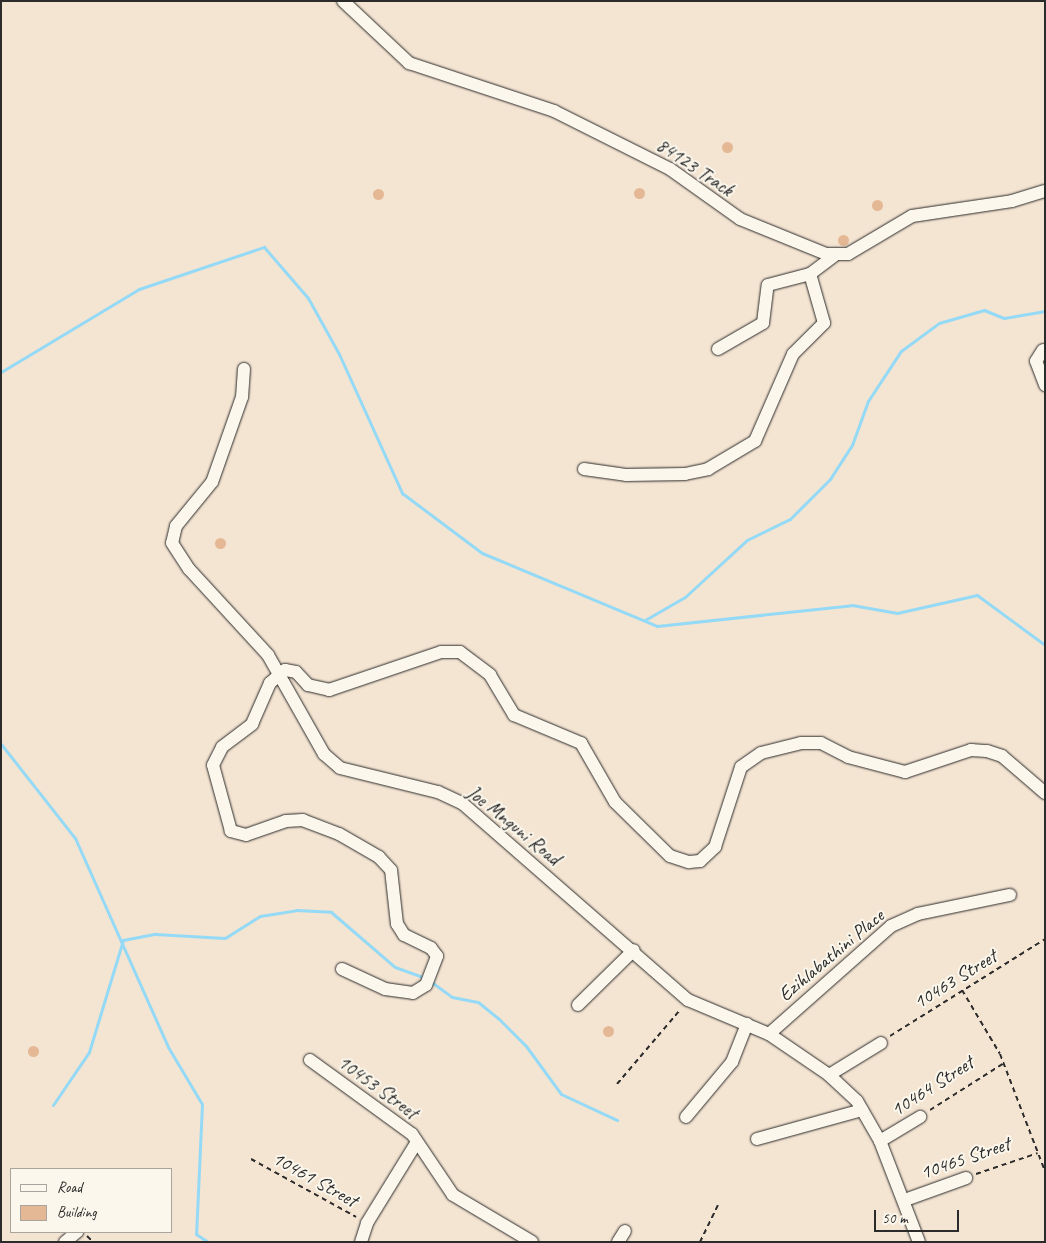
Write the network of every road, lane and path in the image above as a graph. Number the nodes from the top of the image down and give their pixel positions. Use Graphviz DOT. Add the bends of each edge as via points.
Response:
graph roads {
  1 [pos="343,1"];
  2 [pos="1045,191"];
  3 [pos="834,256"];
  4 [pos="810,274"];
  5 [pos="718,349"];
  6 [pos="1043,350"];
  7 [pos="244,370"];
  8 [pos="1045,385"];
  9 [pos="584,469"];
  10 [pos="279,672"];
  11 [pos="1045,793"];
  12 [pos="1010,895"];
  13 [pos="1045,939"];
  14 [pos="634,950"];
  15 [pos="342,969"];
  16 [pos="962,990"];
  17 [pos="688,1000"];
  18 [pos="578,1005"];
  19 [pos="747,1024"];
  20 [pos="769,1034"];
  21 [pos="880,1043"];
  22 [pos="310,1060"];
  23 [pos="1004,1063"];
  24 [pos="829,1075"];
  25 [pos="617,1084"];
  26 [pos="862,1110"];
  27 [pos="686,1116"];
  28 [pos="920,1117"];
  29 [pos="757,1139"];
  30 [pos="880,1142"];
  31 [pos="415,1145"];
  32 [pos="1038,1153"];
  33 [pos="250,1159"];
  34 [pos="1045,1171"];
  35 [pos="966,1178"];
  36 [pos="905,1200"];
  37 [pos="718,1205"];
  38 [pos="367,1223"];
  39 [pos="75,1233"];
  40 [pos="524,1240"];
  41 [pos="916,1241"];
  42 [pos="65,1242"];
  43 [pos="361,1242"];
  44 [pos="700,1242"];
  1 -- 3 [label="street, 84123 Track" via="409,63 554,111 670,169 740,220"];
  2 -- 3 [label="street" via="1012,201 912,216 848,254"];
  3 -- 4 [label="street"];
  4 -- 5 [label="street" via="768,285 763,323"];
  4 -- 9 [label="street" via="824,323 793,354 755,440 708,469 685,474 626,475"];
  6 -- 8 [label="street" via="1036,361"];
  7 -- 10 [label="street, Joe Mnguni Road" via="242,398 212,482 176,526 172,543 176,554"];
  10 -- 11 [label="street" via="296,672 308,685 329,690 441,652 460,652 490,675 514,715 581,743 615,802 670,856 689,862 700,861 715,847 741,767 750,758 800,743 821,743 848,757 905,772 971,750 987,751 1002,756"];
  10 -- 14 [label="street, Joe Mnguni Road" via="313,738 332,763 348,771 438,792 462,803"];
  10 -- 15 [label="street" via="258,716 222,747 213,764 231,831 246,835 296,819 339,834 379,857 391,870 397,924 404,935 431,948 436,956 426,985 413,993 385,989"];
  12 -- 20 [label="street, Ezihlabathini Place" via="918,914 891,926"];
  13 -- 16 [label="path, 10463 Street"];
  14 -- 17 [label="street, Joe Mnguni Road"];
  14 -- 18 [label="street"];
  16 -- 21 [label="path, 10463 Street"];
  16 -- 23 [label="path"];
  17 -- 19 [label="street, Joe Mnguni Road"];
  17 -- 25 [label="path"];
  19 -- 20 [label="street, Joe Mnguni Road"];
  19 -- 27 [label="street" via="732,1062"];
  20 -- 24 [label="street, Joe Mnguni Road"];
  21 -- 24 [label="street"];
  22 -- 31 [label="street, 10453 Street" via="412,1134"];
  23 -- 28 [label="path, 10464 Street"];
  23 -- 32 [label="path"];
  24 -- 26 [label="street, Joe Mnguni Road"];
  26 -- 29 [label="street"];
  26 -- 30 [label="street, Joe Mnguni Road"];
  28 -- 30 [label="street, 10464 Street"];
  30 -- 36 [label="street, Joe Mnguni Road"];
  31 -- 38 [label="street"];
  31 -- 40 [label="street, 10453 Street" via="453,1195"];
  32 -- 34 [label="path"];
  32 -- 35 [label="path, 10465 Street"];
  33 -- 38 [label="path, 10461 Street"];
  35 -- 36 [label="street, 10465 Street"];
  36 -- 41 [label="street, Joe Mnguni Road"];
  37 -- 44 [label="path"];
  38 -- 43 [label="street"];
  39 -- 42 [label="street"];
}
